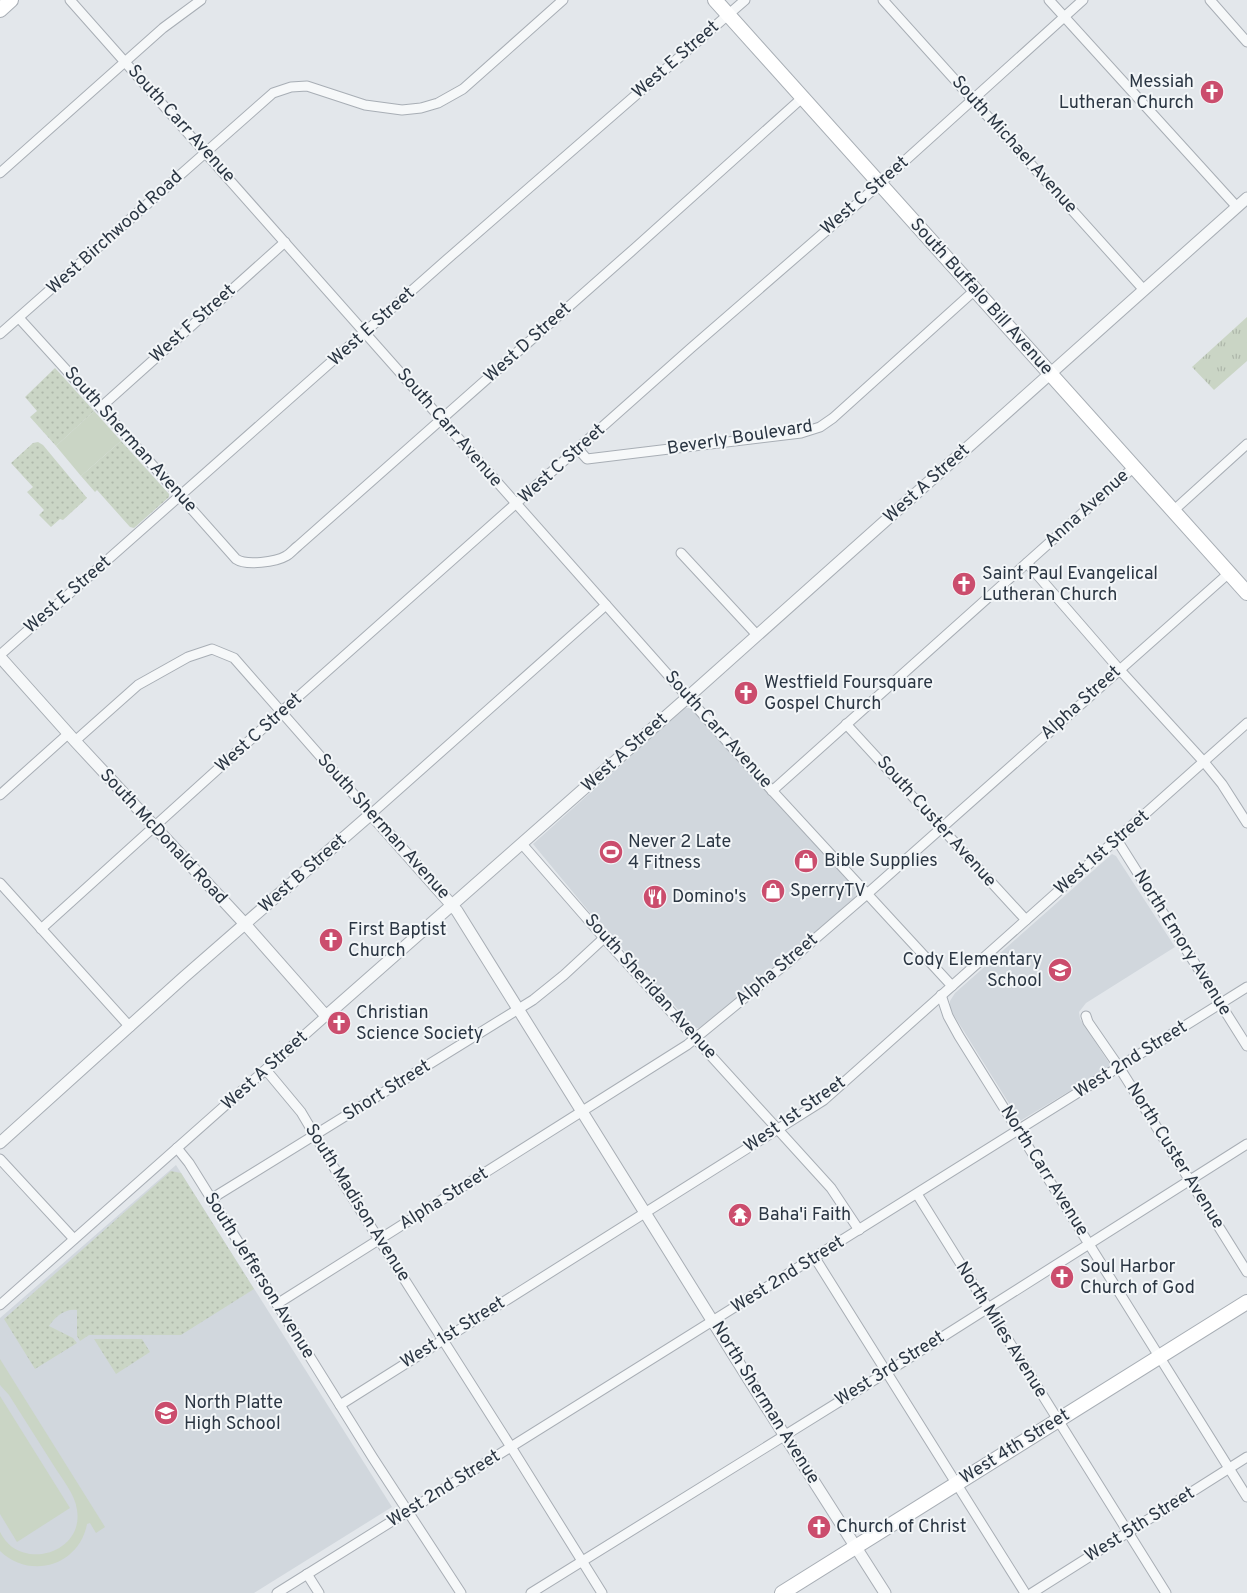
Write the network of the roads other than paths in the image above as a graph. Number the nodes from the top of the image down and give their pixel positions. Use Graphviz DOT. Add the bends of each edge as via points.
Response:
graph roads {
  1 [pos="11,0"];
  2 [pos="70,0"];
  3 [pos="200,0"];
  4 [pos="563,0"];
  5 [pos="715,0"];
  6 [pos="745,0"];
  7 [pos="884,0"];
  8 [pos="1049,0"];
  9 [pos="1083,0"];
  10 [pos="1210,0"];
  11 [pos="0,10"];
  12 [pos="728,15"];
  13 [pos="1064,17"];
  14 [pos="1247,42"];
  15 [pos="126,62"];
  16 [pos="802,98"];
  17 [pos="973,100"];
  18 [pos="206,152"];
  19 [pos="0,173"];
  20 [pos="879,184"];
  21 [pos="1247,198"];
  22 [pos="1237,207"];
  23 [pos="285,242"];
  24 [pos="975,290"];
  25 [pos="1144,290"];
  26 [pos="19,318"];
  27 [pos="366,333"];
  28 [pos="0,334"];
  29 [pos="1050,374"];
  30 [pos="101,407"];
  31 [pos="441,419"];
  32 [pos="1247,444"];
  33 [pos="578,449"];
  34 [pos="1134,467"];
  35 [pos="181,496"];
  36 [pos="516,504"];
  37 [pos="1173,510"];
  38 [pos="681,553"];
  39 [pos="242,563"];
  40 [pos="1027,563"];
  41 [pos="1228,573"];
  42 [pos="1247,592"];
  43 [pos="606,605"];
  44 [pos="757,636"];
  45 [pos="0,656"];
  46 [pos="1119,669"];
  47 [pos="688,697"];
  48 [pos="282,712"];
  49 [pos="1247,723"];
  50 [pos="846,724"];
  51 [pos="71,738"];
  52 [pos="1204,762"];
  53 [pos="772,791"];
  54 [pos="0,795"];
  55 [pos="371,814"];
  56 [pos="1247,823"];
  57 [pos="154,826"];
  58 [pos="942,827"];
  59 [pos="1117,840"];
  60 [pos="522,844"];
  61 [pos="0,883"];
  62 [pos="867,894"];
  63 [pos="452,906"];
  64 [pos="1026,920"];
  65 [pos="245,924"];
  66 [pos="41,929"];
  67 [pos="604,938"];
  68 [pos="952,986"];
  69 [pos="1247,987"];
  70 [pos="941,995"];
  71 [pos="1220,1004"];
  72 [pos="518,1009"];
  73 [pos="326,1016"];
  74 [pos="1086,1016"];
  75 [pos="130,1026"];
  76 [pos="696,1038"];
  77 [pos="1247,1046"];
  78 [pos="1119,1067"];
  79 [pos="266,1070"];
  80 [pos="582,1112"];
  81 [pos="779,1129"];
  82 [pos="1019,1130"];
  83 [pos="314,1136"];
  84 [pos="0,1143"];
  85 [pos="1247,1144"];
  86 [pos="177,1148"];
  87 [pos="0,1159"];
  88 [pos="1190,1180"];
  89 [pos="916,1194"];
  90 [pos="212,1199"];
  91 [pos="646,1212"];
  92 [pos="859,1230"];
  93 [pos="74,1239"];
  94 [pos="379,1239"];
  95 [pos="1090,1243"];
  96 [pos="815,1258"];
  97 [pos="1247,1272"];
  98 [pos="1247,1302"];
  99 [pos="277,1304"];
  100 [pos="0,1305"];
  101 [pos="988,1308"];
  102 [pos="713,1321"];
  103 [pos="443,1340"];
  104 [pos="1160,1356"];
  105 [pos="887,1372"];
  106 [pos="340,1404"];
  107 [pos="1058,1420"];
  108 [pos="784,1435"];
  109 [pos="511,1447"];
  110 [pos="1247,1457"];
  111 [pos="1229,1468"];
  112 [pos="957,1483"];
  113 [pos="1247,1497"];
  114 [pos="408,1511"];
  115 [pos="1128,1533"];
  116 [pos="856,1547"];
  117 [pos="582,1561"];
  118 [pos="307,1574"];
  119 [pos="277,1593"];
  120 [pos="319,1593"];
  121 [pos="461,1593"];
  122 [pos="531,1593"];
  123 [pos="602,1593"];
  124 [pos="782,1593"];
  125 [pos="885,1593"];
  126 [pos="1026,1593"];
  127 [pos="1032,1593"];
  128 [pos="1166,1593"];
  1 -- 11 [label="main road"];
  2 -- 15 [label="street, South Carr Avenue"];
  3 -- 15 [label="street"];
  4 -- 18 [label="street, West Birchwood Road" via="463,89 438,103 402,110 365,105 307,86 291,87 273,93"];
  5 -- 12 [label="main road, South Buffalo Bill Avenue"];
  6 -- 12 [label="street, West E Street"];
  7 -- 17 [label="street, South Michael Avenue"];
  8 -- 13 [label="street"];
  9 -- 13 [label="street, West C Street"];
  10 -- 14 [label="street"];
  12 -- 16 [label="main road, South Buffalo Bill Avenue"];
  12 -- 27 [label="street, West E Street"];
  13 -- 17 [label="street, West C Street"];
  13 -- 22 [label="street"];
  15 -- 18 [label="street, South Carr Avenue"];
  15 -- 19 [label="street"];
  16 -- 20 [label="main road, South Buffalo Bill Avenue"];
  16 -- 31 [label="street, West D Street"];
  17 -- 20 [label="street, West C Street"];
  17 -- 25 [label="street, South Michael Avenue"];
  18 -- 23 [label="street, South Carr Avenue"];
  18 -- 26 [label="street, West Birchwood Road"];
  20 -- 24 [label="main road, South Buffalo Bill Avenue"];
  20 -- 33 [label="street, West C Street"];
  21 -- 22 [label="street, West A Street"];
  22 -- 25 [label="street, West A Street"];
  23 -- 27 [label="street, South Carr Avenue"];
  23 -- 30 [label="street, West F Street"];
  24 -- 29 [label="main road, South Buffalo Bill Avenue"];
  24 -- 33 [label="street, Beverly Boulevard" via="820,427 801,433 587,459"];
  25 -- 29 [label="street, West A Street"];
  26 -- 28 [label="street, West Birchwood Road"];
  26 -- 30 [label="street, South Sherman Avenue"];
  27 -- 31 [label="street, South Carr Avenue"];
  27 -- 35 [label="street, West E Street"];
  29 -- 34 [label="main road, South Buffalo Bill Avenue"];
  29 -- 44 [label="street, West A Street"];
  30 -- 35 [label="street, South Sherman Avenue"];
  31 -- 36 [label="street, South Carr Avenue"];
  31 -- 39 [label="street, West D Street" via="285,557"];
  32 -- 37 [label="street"];
  33 -- 36 [label="street, West C Street"];
  34 -- 37 [label="main road, South Buffalo Bill Avenue"];
  34 -- 40 [label="street, Anna Avenue"];
  35 -- 39 [label="street, South Sherman Avenue"];
  35 -- 45 [label="street, West E Street"];
  36 -- 43 [label="street, South Carr Avenue"];
  36 -- 48 [label="street, West C Street"];
  37 -- 41 [label="main road, South Buffalo Bill Avenue"];
  38 -- 44 [label="street"];
  40 -- 46 [label="street"];
  40 -- 50 [label="street, Anna Avenue"];
  41 -- 42 [label="main road, South Buffalo Bill Avenue"];
  41 -- 46 [label="street, Alpha Street"];
  43 -- 47 [label="street, South Carr Avenue"];
  43 -- 55 [label="street, West B Street"];
  44 -- 47 [label="street, West A Street"];
  45 -- 51 [label="street, South McDonald Road"];
  46 -- 52 [label="street"];
  46 -- 58 [label="street, Alpha Street"];
  47 -- 53 [label="street, South Carr Avenue"];
  47 -- 60 [label="street, West A Street"];
  48 -- 51 [label="street, South Sherman Avenue" via="234,658 212,648 188,657 138,685"];
  48 -- 55 [label="street, South Sherman Avenue"];
  48 -- 57 [label="street, West C Street"];
  49 -- 52 [label="street, West 1st Street"];
  50 -- 53 [label="street, Anna Avenue"];
  50 -- 58 [label="street, South Custer Avenue"];
  51 -- 54 [label="street"];
  51 -- 57 [label="street, South McDonald Road"];
  52 -- 56 [label="street"];
  52 -- 59 [label="street, West 1st Street"];
  53 -- 62 [label="street, South Carr Avenue"];
  55 -- 63 [label="street, South Sherman Avenue"];
  55 -- 65 [label="street, West B Street"];
  57 -- 65 [label="street, South McDonald Road"];
  57 -- 66 [label="street, West C Street"];
  58 -- 62 [label="street, Alpha Street"];
  58 -- 64 [label="street, South Custer Avenue"];
  59 -- 64 [label="street, West 1st Street"];
  59 -- 71 [label="street, North Emory Avenue"];
  60 -- 63 [label="street, West A Street"];
  60 -- 67 [label="street, South Sheridan Avenue"];
  61 -- 66 [label="street"];
  62 -- 68 [label="street, South Carr Avenue"];
  62 -- 76 [label="street, Alpha Street"];
  63 -- 72 [label="street, South Sherman Avenue"];
  63 -- 73 [label="street, West A Street"];
  64 -- 68 [label="street, West 1st Street"];
  65 -- 73 [label="street, South McDonald Road"];
  65 -- 75 [label="street, West B Street"];
  66 -- 75 [label="street"];
  67 -- 72 [label="street, Short Street" via="534,1000"];
  67 -- 76 [label="street, South Sheridan Avenue"];
  68 -- 70 [label="street, West 1st Street"];
  69 -- 71 [label="street, West 2nd Street"];
  70 -- 81 [label="street, West 1st Street" via="824,1100"];
  70 -- 82 [label="street, North Carr Avenue" via="959,1036"];
  71 -- 77 [label="street, North Emory Avenue"];
  71 -- 78 [label="street, West 2nd Street"];
  72 -- 80 [label="street, South Sherman Avenue"];
  72 -- 83 [label="street, Short Street"];
  73 -- 79 [label="street, West A Street"];
  74 -- 78 [label="street, North Custer Avenue"];
  75 -- 84 [label="street, West B Street"];
  76 -- 80 [label="street, Alpha Street"];
  76 -- 81 [label="street, South Sheridan Avenue"];
  78 -- 82 [label="street, West 2nd Street"];
  78 -- 88 [label="street, North Custer Avenue"];
  79 -- 83 [label="street, South Madison Avenue" via="301,1112"];
  79 -- 86 [label="street, West A Street"];
  80 -- 91 [label="street, South Sherman Avenue"];
  80 -- 94 [label="street, Alpha Street"];
  81 -- 91 [label="street, West 1st Street"];
  81 -- 92 [label="street, South Sheridan Avenue" via="832,1188"];
  82 -- 89 [label="street, West 2nd Street"];
  82 -- 95 [label="street, North Carr Avenue"];
  83 -- 90 [label="street, Short Street"];
  83 -- 94 [label="street, South Madison Avenue"];
  85 -- 88 [label="street, West 3rd Street"];
  86 -- 90 [label="street, South Jefferson Avenue"];
  86 -- 93 [label="street, West A Street"];
  87 -- 93 [label="street"];
  88 -- 95 [label="street, West 3rd Street"];
  88 -- 97 [label="street, North Custer Avenue"];
  89 -- 92 [label="street, West 2nd Street"];
  89 -- 101 [label="street, North Miles Avenue"];
  90 -- 99 [label="street, South Jefferson Avenue"];
  91 -- 102 [label="street, North Sherman Avenue"];
  91 -- 103 [label="street, West 1st Street"];
  92 -- 96 [label="street, West 2nd Street"];
  93 -- 100 [label="street, West A Street"];
  94 -- 99 [label="street, Alpha Street"];
  94 -- 103 [label="street, South Madison Avenue"];
  95 -- 101 [label="street, West 3rd Street"];
  95 -- 104 [label="street, North Carr Avenue"];
  96 -- 102 [label="street, West 2nd Street"];
  96 -- 105 [label="street"];
  98 -- 104 [label="main road, West 4th Street"];
  99 -- 106 [label="street, South Jefferson Avenue"];
  101 -- 105 [label="street, West 3rd Street"];
  101 -- 107 [label="street, North Miles Avenue"];
  102 -- 108 [label="street, North Sherman Avenue"];
  102 -- 109 [label="street, West 2nd Street"];
  103 -- 106 [label="street, West 1st Street"];
  103 -- 109 [label="street, South Madison Avenue"];
  104 -- 107 [label="main road, West 4th Street"];
  104 -- 111 [label="street, North Carr Avenue"];
  105 -- 108 [label="street, West 3rd Street"];
  105 -- 112 [label="street"];
  106 -- 114 [label="street, South Jefferson Avenue"];
  107 -- 112 [label="main road, West 4th Street"];
  107 -- 115 [label="street, North Miles Avenue"];
  108 -- 116 [label="street, North Sherman Avenue"];
  108 -- 117 [label="street, West 3rd Street"];
  109 -- 114 [label="street, West 2nd Street"];
  109 -- 117 [label="street, South Madison Avenue"];
  110 -- 111 [label="street, West 5th Street"];
  111 -- 113 [label="street, North Carr Avenue"];
  111 -- 115 [label="street, West 5th Street"];
  112 -- 116 [label="main road, West 4th Street"];
  112 -- 126 [label="street"];
  114 -- 118 [label="street, West 2nd Street"];
  114 -- 121 [label="street, South Jefferson Avenue"];
  115 -- 127 [label="street, West 5th Street"];
  115 -- 128 [label="street, North Miles Avenue"];
  116 -- 124 [label="main road, West 4th Street"];
  116 -- 125 [label="street, North Sherman Avenue"];
  117 -- 122 [label="street, West 3rd Street"];
  117 -- 123 [label="street, South Madison Avenue"];
  118 -- 119 [label="street, West 2nd Street"];
  118 -- 120 [label="street"];
}
